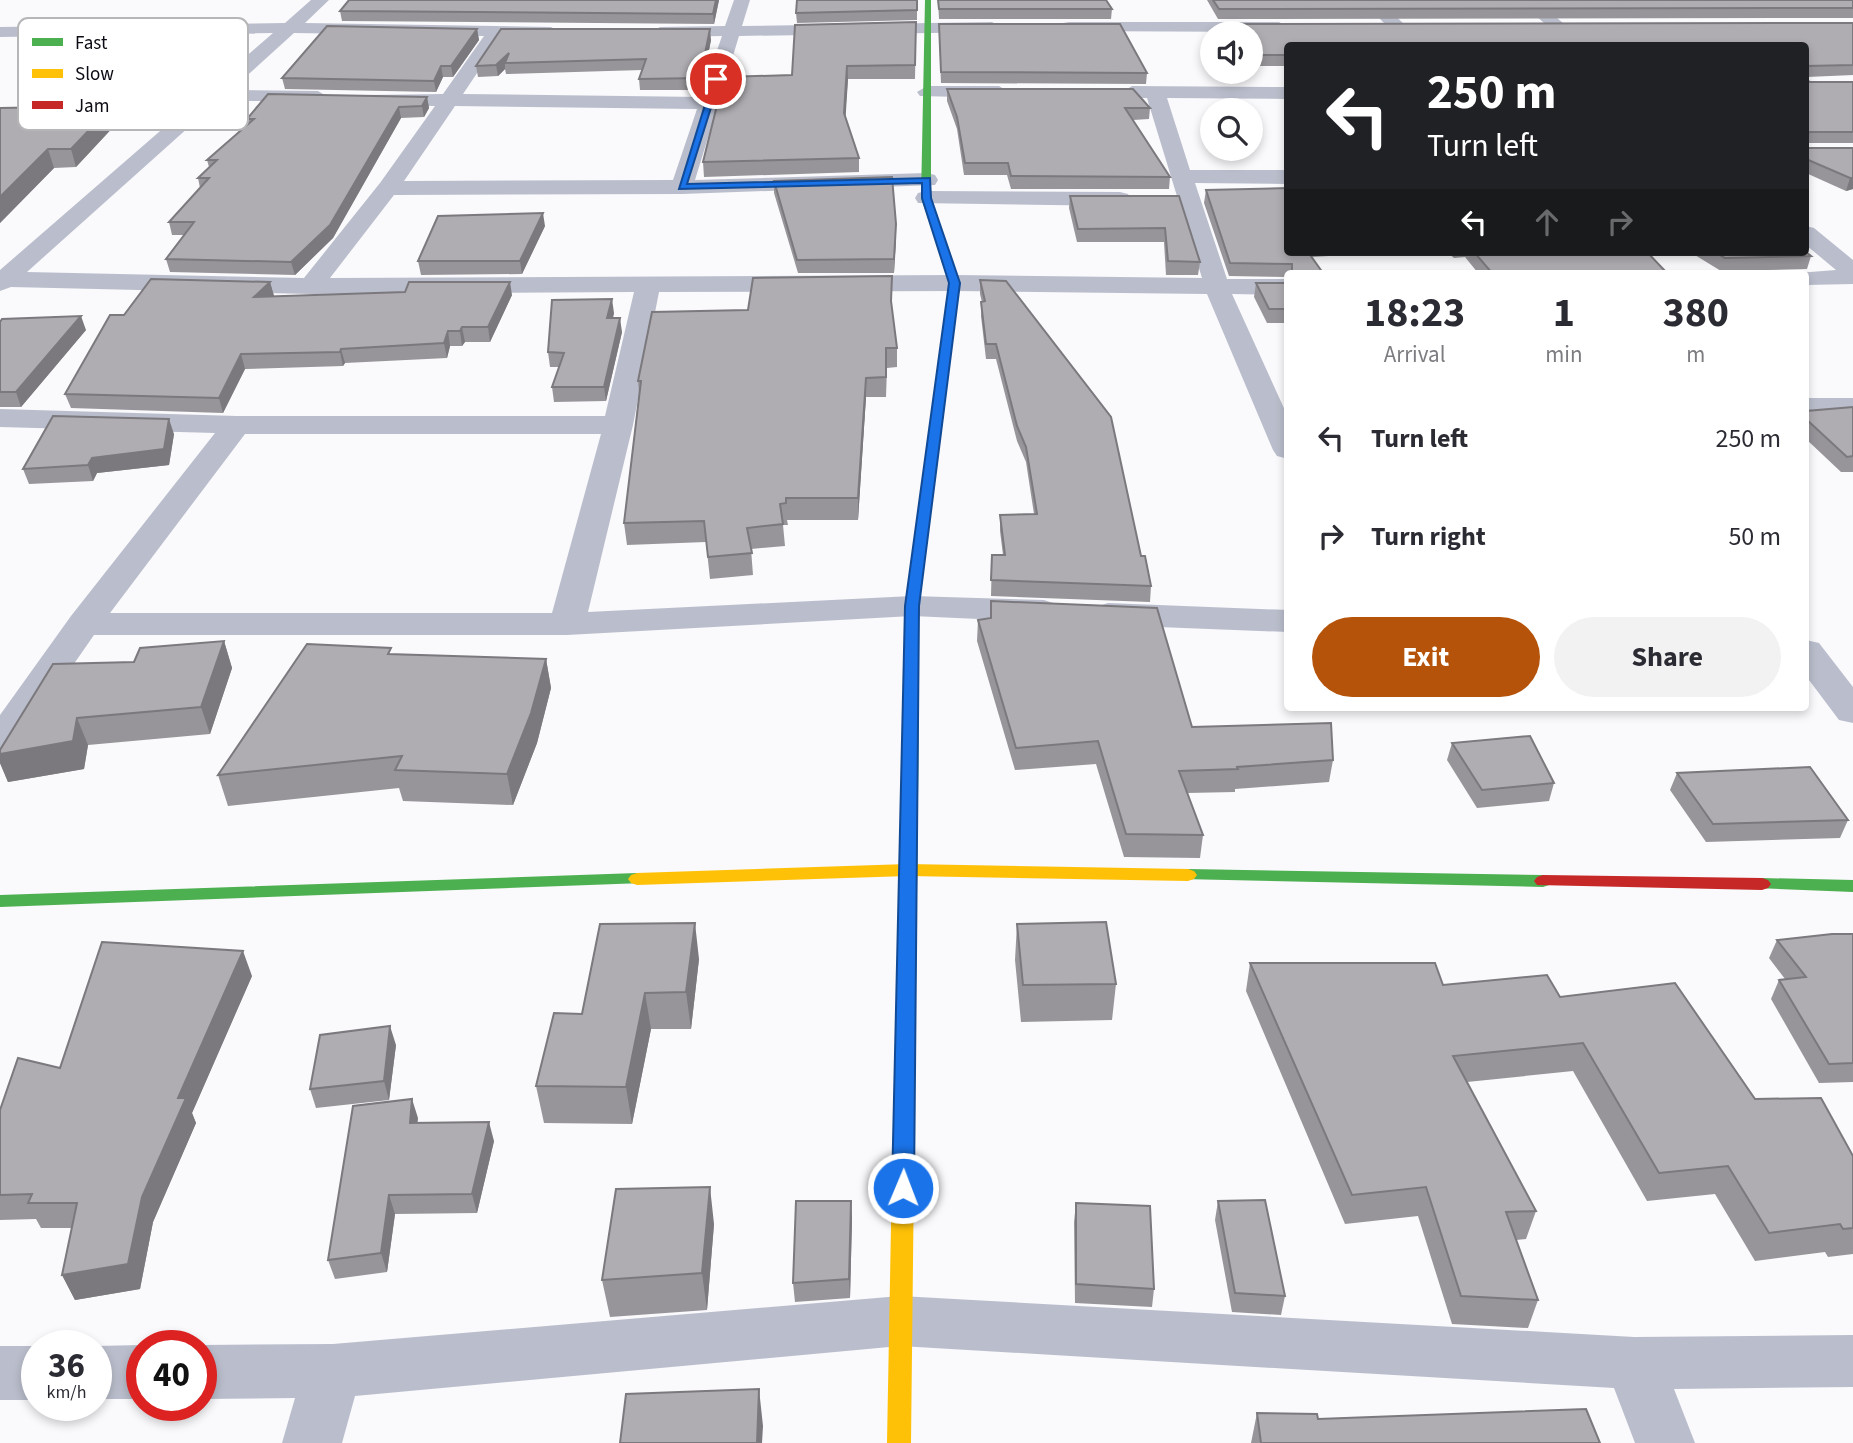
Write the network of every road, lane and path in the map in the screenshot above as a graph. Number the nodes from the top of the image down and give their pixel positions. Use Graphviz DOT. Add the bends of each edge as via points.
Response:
graph roads {
  1 [pos="321,0"];
  2 [pos="742,0"];
  3 [pos="928,0"];
  4 [pos="1369,0"];
  5 [pos="1526,0"];
  6 [pos="927,27"];
  7 [pos="1009,27"];
  8 [pos="1050,27"];
  9 [pos="1295,27"];
  10 [pos="1374,27"];
  11 [pos="1532,27"];
  12 [pos="1559,27"];
  13 [pos="1585,27"];
  14 [pos="290,28"];
  15 [pos="248,29"];
  16 [pos="0,32"];
  17 [pos="18,32"];
  18 [pos="496,32"];
  19 [pos="565,32"];
  20 [pos="648,32"];
  21 [pos="732,32"];
  22 [pos="1576,42"];
  23 [pos="248,65"];
  24 [pos="927,92"];
  25 [pos="1021,92"];
  26 [pos="1115,92"];
  27 [pos="1155,93"];
  28 [pos="1284,93"];
  29 [pos="248,95"];
  30 [pos="448,101"];
  31 [pos="709,103"];
  32 [pos="174,130"];
  33 [pos="1284,177"];
  34 [pos="682,187"];
  35 [pos="1186,187"];
  36 [pos="388,188"];
  37 [pos="927,189"];
  38 [pos="1809,233"];
  39 [pos="1842,234"];
  40 [pos="1809,236"];
  41 [pos="1853,275"];
  42 [pos="1809,278"];
  43 [pos="1,280"];
  44 [pos="955,283"];
  45 [pos="648,285"];
  46 [pos="311,286"];
  47 [pos="1284,287"];
  48 [pos="1217,288"];
  49 [pos="1809,407"];
  50 [pos="1853,407"];
  51 [pos="1280,410"];
  52 [pos="0,418"];
  53 [pos="237,425"];
  54 [pos="618,425"];
  55 [pos="1284,430"];
  56 [pos="912,606"];
  57 [pos="1284,621"];
  58 [pos="84,624"];
  59 [pos="567,624"];
  60 [pos="1809,655"];
  61 [pos="1853,712"];
  62 [pos="0,742"];
  63 [pos="908,870"];
  64 [pos="1853,886"];
  65 [pos="0,901"];
  66 [pos="901,1321"];
  67 [pos="1853,1361"];
  68 [pos="1634,1363"];
  69 [pos="217,1371"];
  70 [pos="333,1371"];
  71 [pos="0,1373"];
  72 [pos="21,1373"];
  73 [pos="312,1443"];
  74 [pos="898,1443"];
  75 [pos="1665,1443"];
  1 -- 14 [label="street"];
  2 -- 21 [label="street"];
  3 -- 6 [label="street"];
  4 -- 10 [label="street" via="1404,26"];
  5 -- 12 [label="street"];
  6 -- 7 [label="street"];
  6 -- 21 [label="street"];
  6 -- 24 [label="street"];
  8 -- 9 [label="street"];
  11 -- 12 [label="street"];
  12 -- 13 [label="street"];
  12 -- 22 [label="street"];
  14 -- 15 [label="street"];
  14 -- 18 [label="street"];
  14 -- 23 [label="street"];
  16 -- 17 [label="street"];
  18 -- 19 [label="street"];
  18 -- 30 [label="street"];
  20 -- 21 [label="street"];
  21 -- 31 [label="street"];
  24 -- 25 [label="street"];
  24 -- 37 [label="street"];
  26 -- 27 [label="street"];
  27 -- 28 [label="street"];
  27 -- 35 [label="street"];
  29 -- 30 [label="street"];
  30 -- 31 [label="street"];
  30 -- 36 [label="street"];
  31 -- 34 [label="street"];
  32 -- 43 [label="street"];
  33 -- 35 [label="street"];
  34 -- 36 [label="street"];
  34 -- 37 [label="street"];
  35 -- 37 [label="street" via="1155,199"];
  35 -- 48 [label="street"];
  36 -- 46 [label="street"];
  37 -- 44 [label="street"];
  38 -- 39 [label="street"];
  40 -- 41 [label="street"];
  41 -- 42 [label="street"];
  43 -- 46 [label="street"];
  44 -- 45 [label="street"];
  44 -- 48 [label="street"];
  44 -- 56 [label="street"];
  45 -- 46 [label="street"];
  45 -- 54 [label="street"];
  47 -- 48 [label="street"];
  48 -- 51 [label="street"];
  49 -- 50 [label="street"];
  51 -- 55 [label="street"];
  52 -- 53 [label="street"];
  53 -- 54 [label="street"];
  53 -- 58 [label="street"];
  54 -- 59 [label="street"];
  56 -- 57 [label="street"];
  56 -- 59 [label="street"];
  56 -- 63 [label="street"];
  58 -- 59 [label="street"];
  58 -- 62 [label="street"];
  60 -- 61 [label="street"];
  63 -- 64 [label="street"];
  63 -- 65 [label="street"];
  63 -- 66 [label="street"];
  66 -- 68 [label="street"];
  66 -- 70 [label="street"];
  66 -- 74 [label="street"];
  67 -- 68 [label="street"];
  68 -- 75 [label="street"];
  69 -- 70 [label="street"];
  70 -- 73 [label="street"];
  71 -- 72 [label="street"];
}
